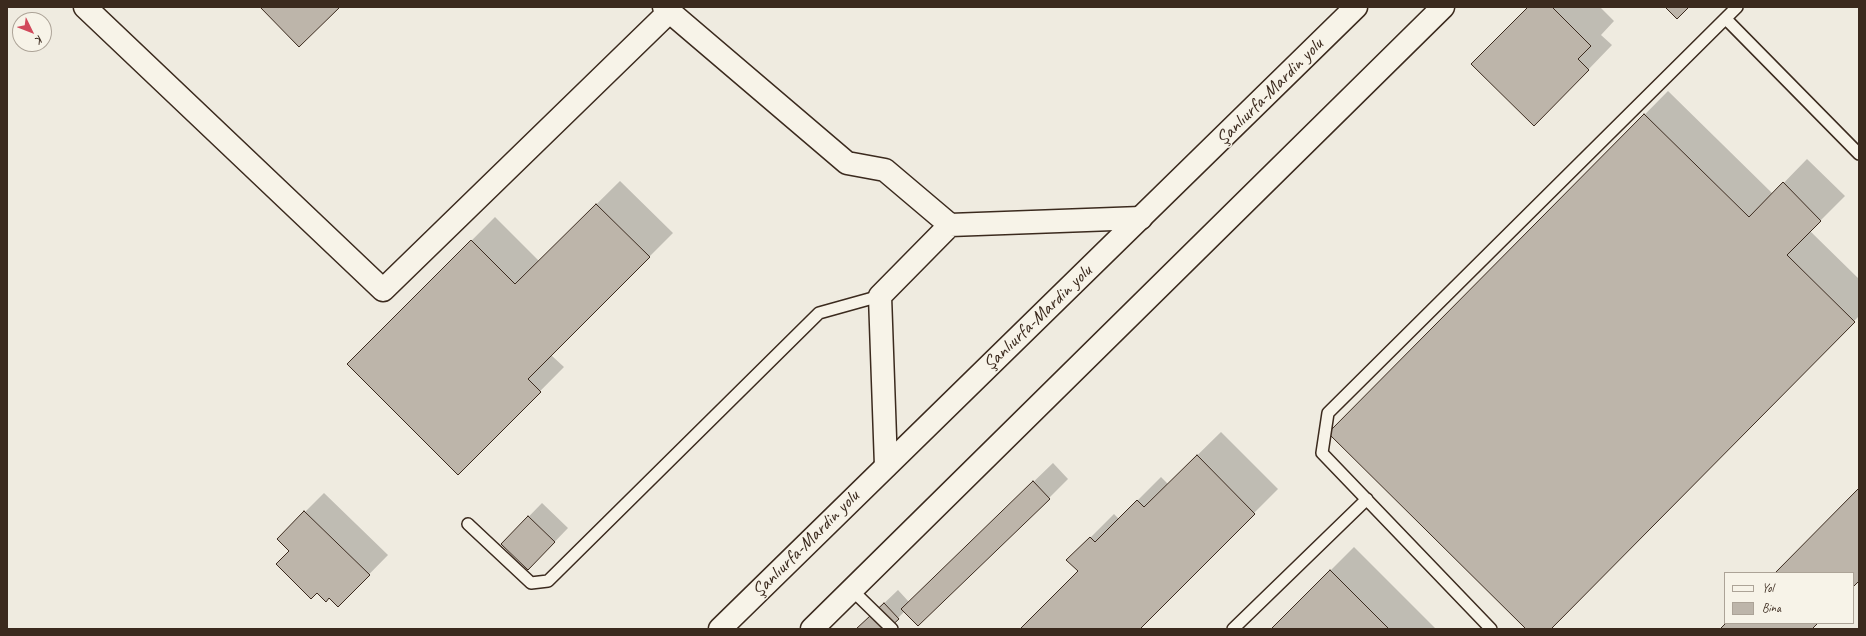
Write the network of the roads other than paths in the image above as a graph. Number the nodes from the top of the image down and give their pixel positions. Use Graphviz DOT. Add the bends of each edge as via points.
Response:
graph roads {
  1 [pos="85,7"];
  2 [pos="1356,7"];
  3 [pos="1443,7"];
  4 [pos="1737,7"];
  5 [pos="666,10"];
  6 [pos="1726,18"];
  7 [pos="1859,154"];
  8 [pos="1141,218"];
  9 [pos="950,225"];
  10 [pos="880,296"];
  11 [pos="886,466"];
  12 [pos="1367,499"];
  13 [pos="468,524"];
  14 [pos="852,590"];
  15 [pos="720,629"];
  16 [pos="812,629"];
  17 [pos="892,629"];
  18 [pos="1233,629"];
  19 [pos="1491,629"];
  1 -- 5 [label="main road" via="383,290"];
  2 -- 8 [label="main road, Şanlıurfa-Mardin yolu"];
  3 -- 14 [label="main road"];
  4 -- 6 [label="lane"];
  5 -- 9 [label="main road" via="847,163 885,170"];
  6 -- 7 [label="lane"];
  6 -- 12 [label="lane" via="1328,413 1322,453"];
  8 -- 9 [label="main road"];
  8 -- 11 [label="main road, Şanlıurfa-Mardin yolu"];
  9 -- 10 [label="main road"];
  10 -- 11 [label="main road"];
  10 -- 13 [label="lane" via="819,312 548,581 531,583"];
  11 -- 15 [label="main road, Şanlıurfa-Mardin yolu"];
  12 -- 18 [label="lane"];
  12 -- 19 [label="lane"];
  14 -- 16 [label="main road"];
  14 -- 17 [label="lane"];
}
